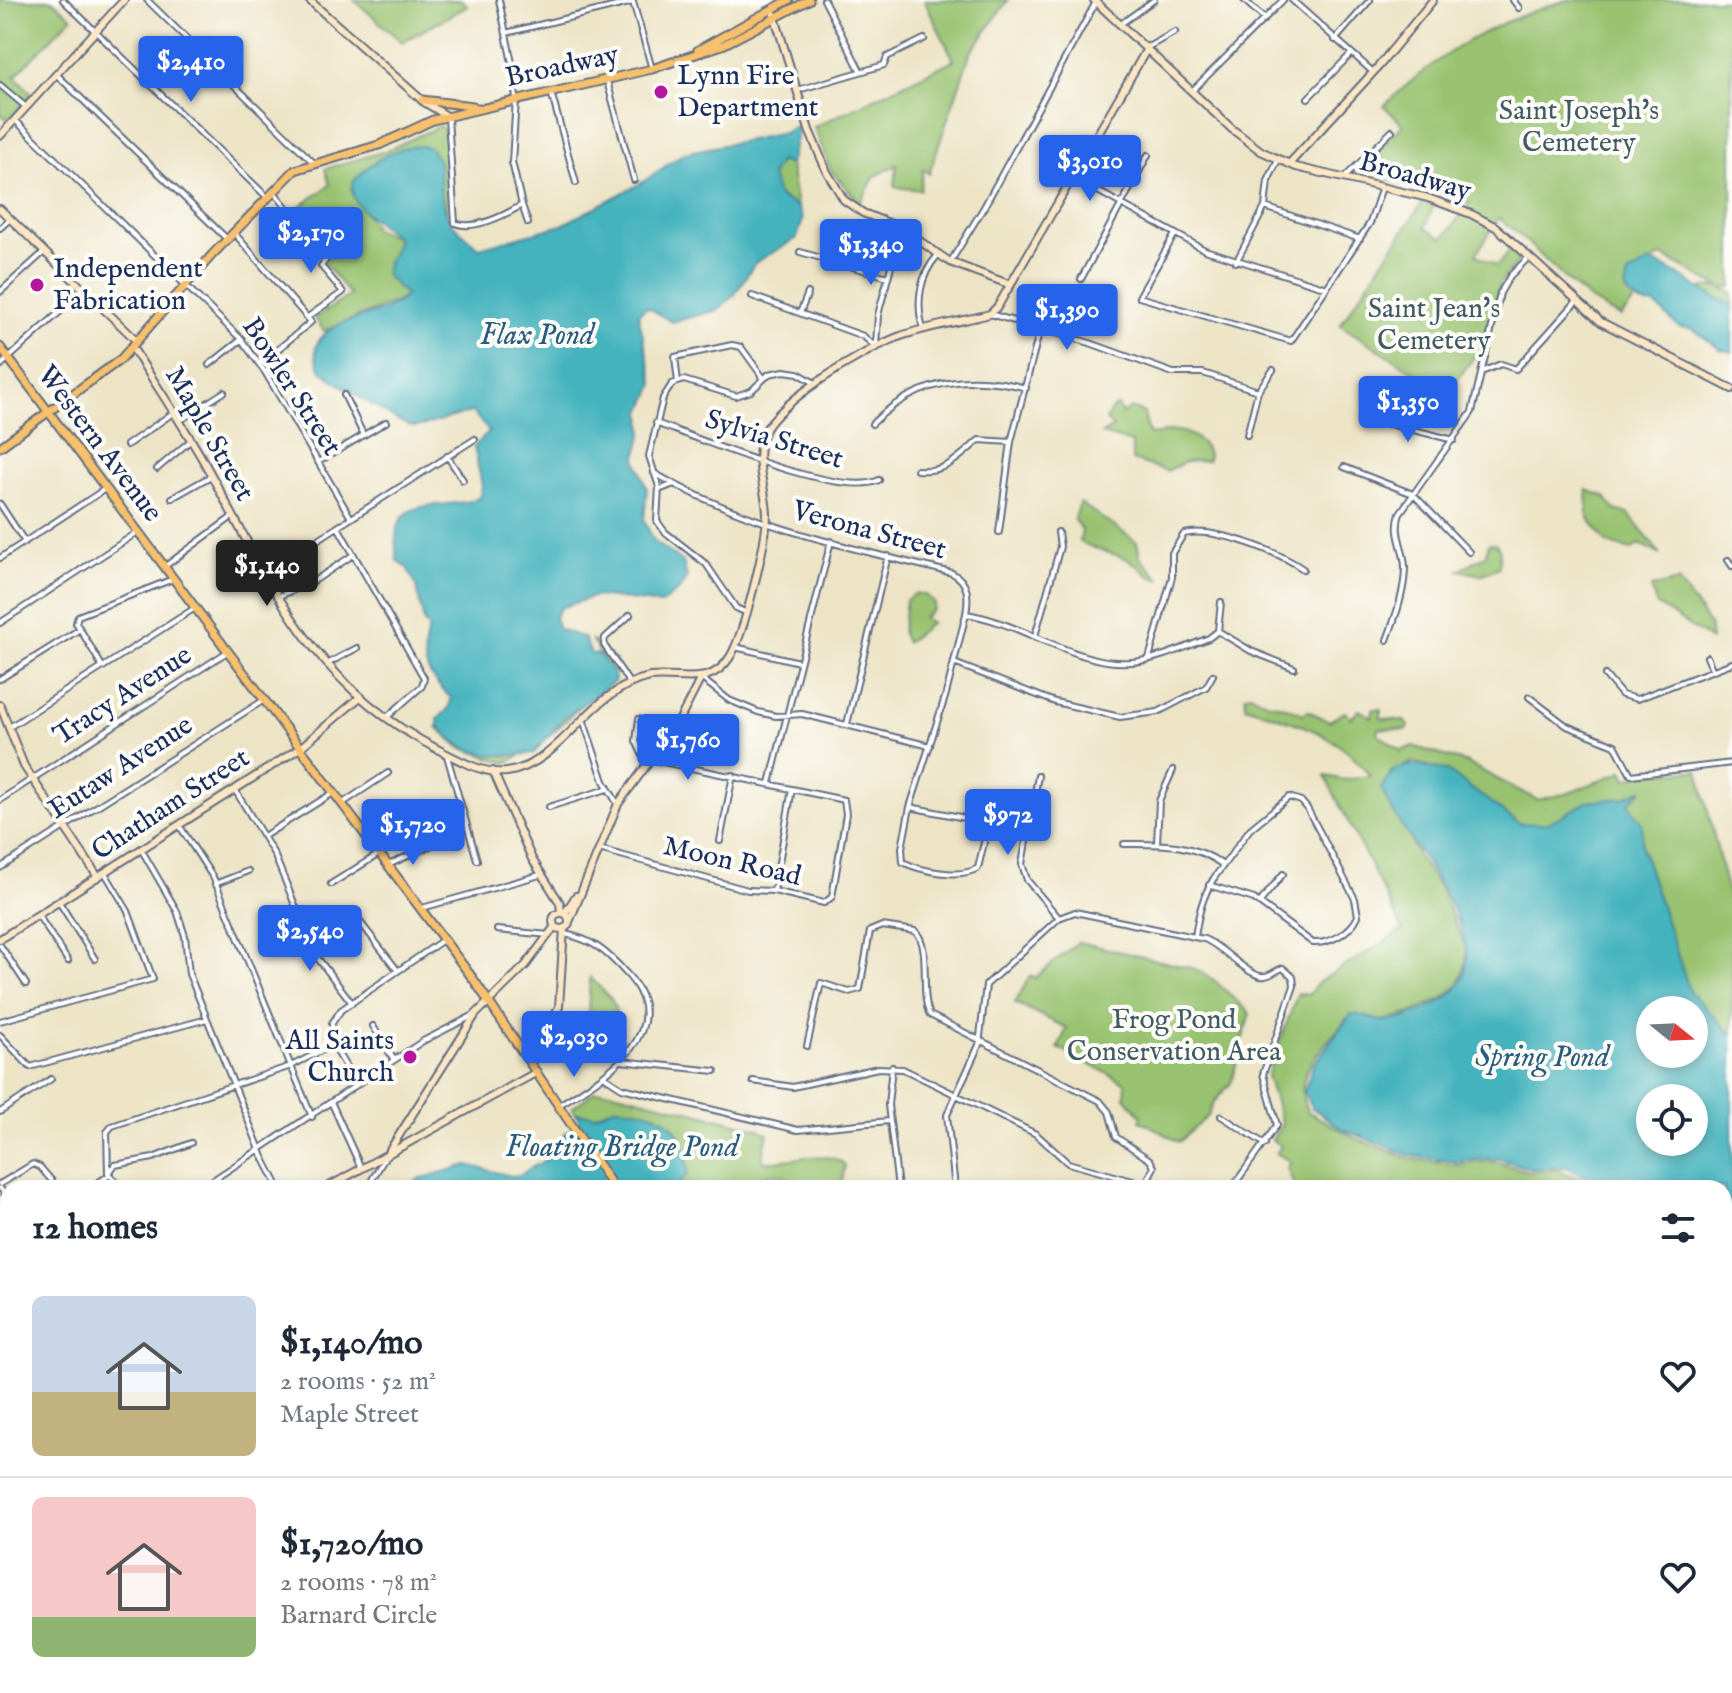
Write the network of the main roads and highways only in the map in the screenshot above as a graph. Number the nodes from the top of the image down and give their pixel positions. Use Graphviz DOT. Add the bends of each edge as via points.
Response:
graph roads {
  1 [pos="789,0"];
  2 [pos="809,0"];
  3 [pos="686,57"];
  4 [pos="422,100"];
  5 [pos="483,107"];
  6 [pos="0,347"];
  7 [pos="49,413"];
  8 [pos="0,447"];
  9 [pos="609,1180"];
  1 -- 3 [label="main road, Broadway"];
  2 -- 3 [label="main road, Broadway" via="725,44"];
  3 -- 5 [label="main road, Broadway" via="607,81"];
  4 -- 5 [label="main road"];
  5 -- 7 [label="main road, Broadway" via="292,172 134,344"];
  6 -- 7 [label="main road, Western Avenue"];
  7 -- 8 [label="main road, Broadway"];
  7 -- 9 [label="main road, Western Avenue" via="420,908"];
}
